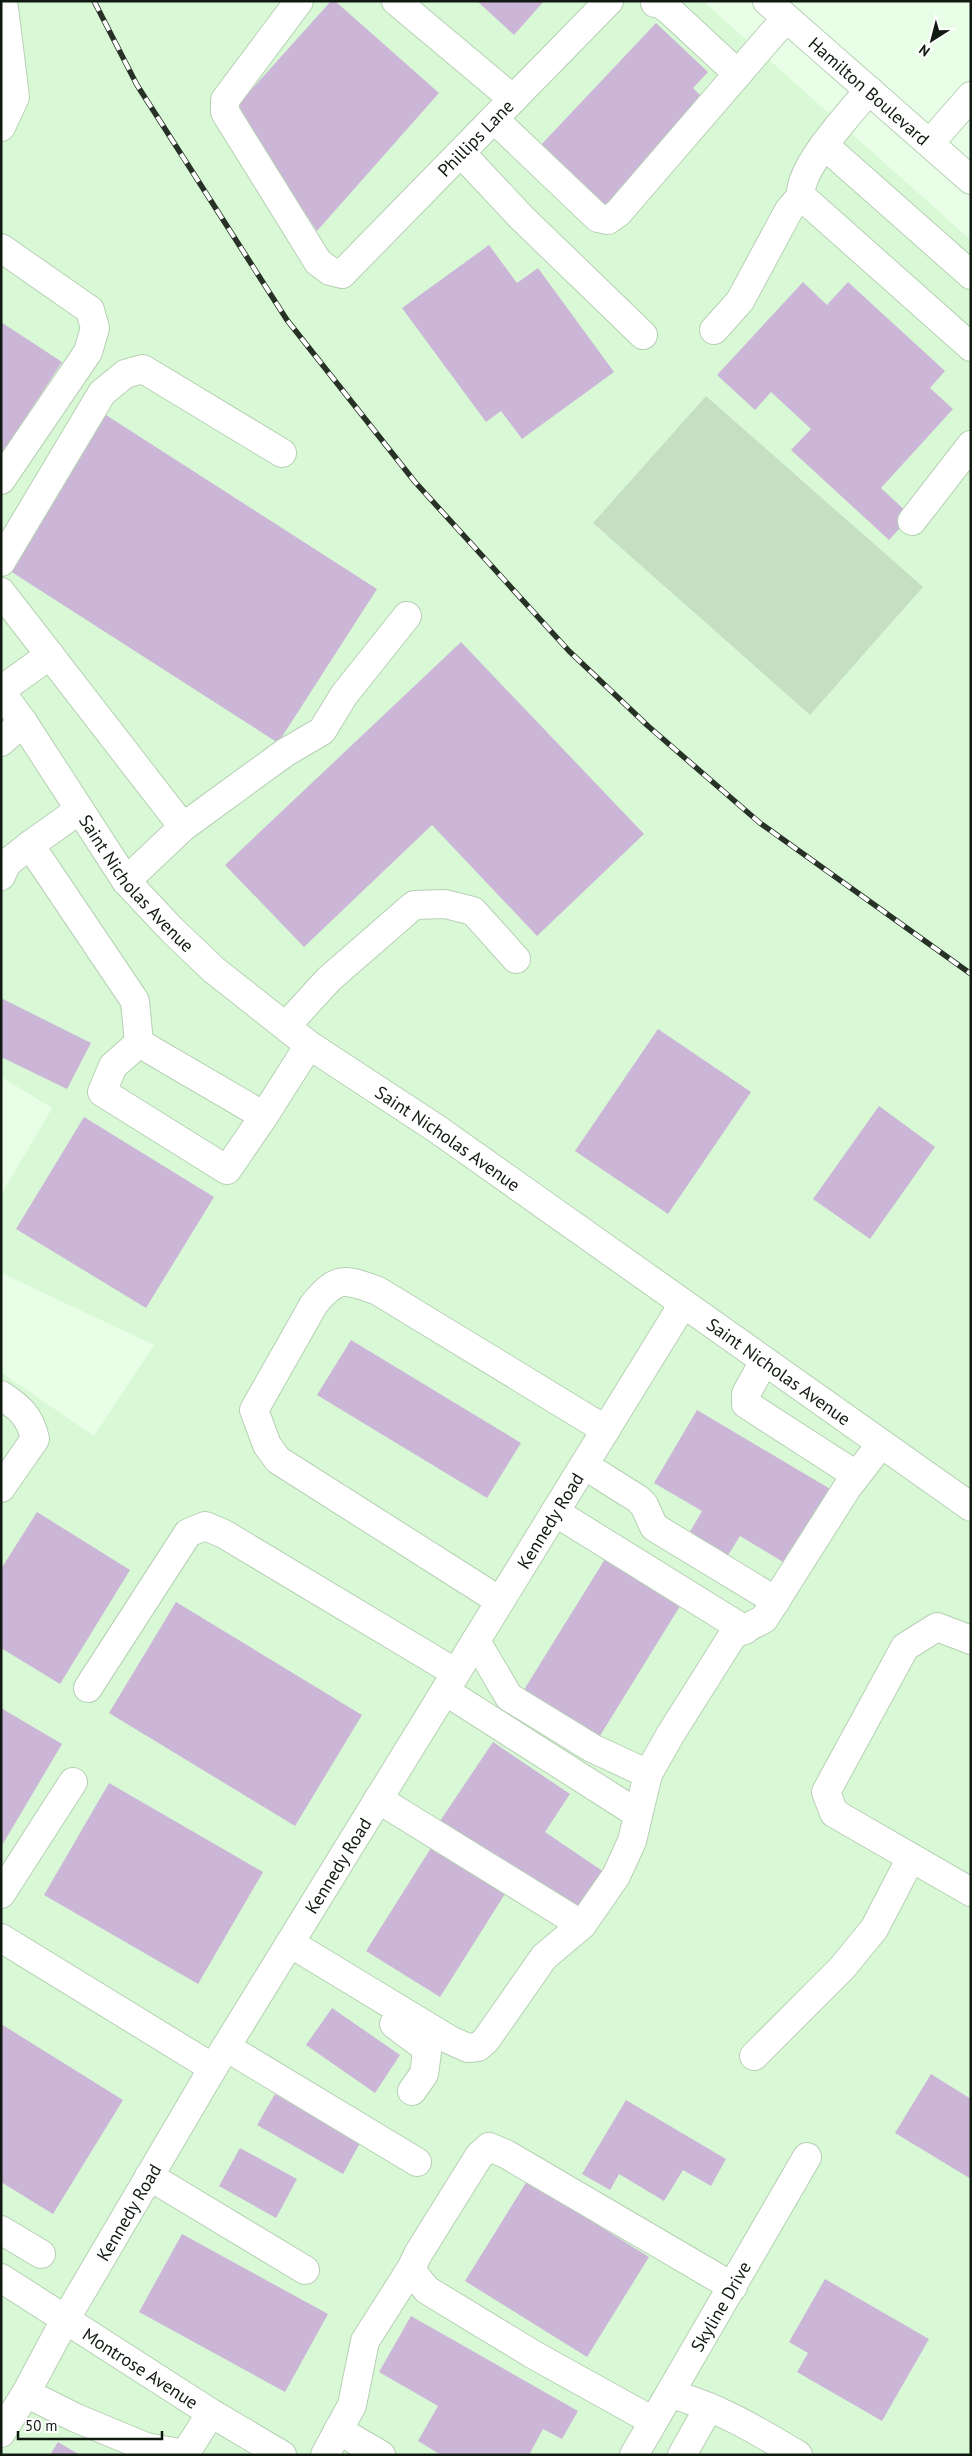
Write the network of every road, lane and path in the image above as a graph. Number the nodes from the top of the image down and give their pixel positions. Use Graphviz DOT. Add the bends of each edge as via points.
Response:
graph roads {
  1 [pos="299,1"];
  2 [pos="396,1"];
  3 [pos="609,1"];
  4 [pos="655,3"];
  5 [pos="1,6"];
  6 [pos="777,10"];
  7 [pos="738,74"];
  8 [pos="869,90"];
  9 [pos="971,96"];
  10 [pos="514,99"];
  11 [pos="494,119"];
  12 [pos="1,126"];
  13 [pos="930,143"];
  14 [pos="824,145"];
  15 [pos="460,154"];
  16 [pos="971,180"];
  17 [pos="800,192"];
  18 [pos="1,248"];
  19 [pos="971,275"];
  20 [pos="714,330"];
  21 [pos="643,335"];
  22 [pos="971,347"];
  23 [pos="971,444"];
  24 [pos="282,453"];
  25 [pos="1,480"];
  26 [pos="912,521"];
  27 [pos="1,562"];
  28 [pos="1,592"];
  29 [pos="407,616"];
  30 [pos="50,655"];
  31 [pos="1,691"];
  32 [pos="23,722"];
  33 [pos="1,742"];
  34 [pos="79,810"];
  35 [pos="183,827"];
  36 [pos="30,845"];
  37 [pos="1,876"];
  38 [pos="126,881"];
  39 [pos="516,959"];
  40 [pos="286,1026"];
  41 [pos="138,1043"];
  42 [pos="309,1045"];
  43 [pos="264,1116"];
  44 [pos="683,1304"];
  45 [pos="764,1361"];
  46 [pos="1,1395"];
  47 [pos="606,1430"];
  48 [pos="881,1444"];
  49 [pos="584,1465"];
  50 [pos="856,1475"];
  51 [pos="1,1488"];
  52 [pos="971,1508"];
  53 [pos="555,1512"];
  54 [pos="500,1601"];
  55 [pos="776,1601"];
  56 [pos="745,1630"];
  57 [pos="971,1640"];
  58 [pos="476,1641"];
  59 [pos="450,1682"];
  60 [pos="88,1688"];
  61 [pos="648,1774"];
  62 [pos="74,1782"];
  63 [pos="378,1799"];
  64 [pos="638,1814"];
  65 [pos="911,1858"];
  66 [pos="971,1892"];
  67 [pos="1,1894"];
  68 [pos="582,1924"];
  69 [pos="1,1938"];
  70 [pos="286,1949"];
  71 [pos="754,2056"];
  72 [pos="219,2057"];
  73 [pos="412,2091"];
  74 [pos="807,2157"];
  75 [pos="417,2162"];
  76 [pos="149,2176"];
  77 [pos="1,2230"];
  78 [pos="41,2254"];
  79 [pos="412,2266"];
  80 [pos="305,2270"];
  81 [pos="1,2278"];
  82 [pos="732,2287"];
  83 [pos="65,2320"];
  84 [pos="26,2393"];
  85 [pos="670,2394"];
  86 [pos="710,2407"];
  87 [pos="212,2413"];
  88 [pos="653,2421"];
  89 [pos="338,2430"];
  90 [pos="1,2433"];
  91 [pos="282,2455"];
  92 [pos="325,2455"];
  93 [pos="381,2455"];
  94 [pos="634,2455"];
  95 [pos="682,2455"];
  96 [pos="798,2455"];
  1 -- 15 [label="street, Phillips Lane" via="225,100 226,112 318,262 330,271 342,274"];
  2 -- 10 [label="street"];
  3 -- 10 [label="street, Phillips Lane"];
  4 -- 7 [label="street" via="669,10"];
  5 -- 12 [label="street" via="4,8 15,97"];
  6 -- 7 [label="street"];
  6 -- 8 [label="street, Hamilton Boulevard"];
  7 -- 11 [label="street" via="618,213 608,220 598,218"];
  8 -- 13 [label="street, Hamilton Boulevard"];
  8 -- 14 [label="street"];
  9 -- 13 [label="street"];
  10 -- 11 [label="street, Phillips Lane"];
  11 -- 15 [label="street, Phillips Lane"];
  13 -- 16 [label="street, Hamilton Boulevard"];
  14 -- 17 [label="street"];
  14 -- 19 [label="street"];
  15 -- 21 [label="street"];
  17 -- 20 [label="street" via="740,301"];
  17 -- 22 [label="street"];
  18 -- 25 [label="street" via="90,310 96,328 88,352"];
  23 -- 26 [label="street"];
  24 -- 27 [label="street" via="143,369 125,374 102,393"];
  28 -- 30 [label="street"];
  29 -- 35 [label="street" via="344,695 322,731 286,752"];
  30 -- 31 [label="street"];
  30 -- 35 [label="street"];
  31 -- 32 [label="street, Saint Nicholas Avenue"];
  32 -- 33 [label="street"];
  32 -- 34 [label="street, Saint Nicholas Avenue"];
  34 -- 36 [label="street"];
  34 -- 38 [label="street, Saint Nicholas Avenue"];
  35 -- 38 [label="street"];
  36 -- 37 [label="street" via="7,863"];
  36 -- 41 [label="street" via="135,1001"];
  38 -- 40 [label="street, Saint Nicholas Avenue" via="214,970"];
  39 -- 40 [label="street" via="474,911 444,904 414,905 329,979"];
  40 -- 42 [label="street, Saint Nicholas Avenue"];
  41 -- 43 [label="street"];
  41 -- 43 [label="street" via="113,1066 102,1092 227,1170"];
  42 -- 43 [label="street"];
  42 -- 44 [label="street, Saint Nicholas Avenue" via="437,1130"];
  44 -- 45 [label="street, Saint Nicholas Avenue"];
  44 -- 47 [label="street, Kennedy Road"];
  45 -- 48 [label="street, Saint Nicholas Avenue"];
  45 -- 50 [label="street" via="746,1394 746,1404"];
  46 -- 51 [label="street" via="31,1421 35,1439"];
  47 -- 49 [label="street, Kennedy Road"];
  47 -- 54 [label="street" via="378,1291 350,1281 342,1282 327,1289 314,1304 254,1410 267,1445 278,1460"];
  48 -- 50 [label="street"];
  48 -- 52 [label="street, Saint Nicholas Avenue"];
  49 -- 53 [label="street, Kennedy Road"];
  49 -- 55 [label="street" via="638,1499 654,1527"];
  50 -- 55 [label="street"];
  53 -- 54 [label="street, Kennedy Road"];
  53 -- 56 [label="street"];
  54 -- 58 [label="street, Kennedy Road"];
  55 -- 56 [label="street" via="764,1619"];
  56 -- 61 [label="street" via="733,1636"];
  57 -- 65 [label="street" via="938,1627 905,1646 826,1792 834,1813"];
  58 -- 59 [label="street, Kennedy Road"];
  58 -- 61 [label="street" via="509,1697 592,1748"];
  59 -- 60 [label="street" via="224,1534 206,1526 188,1533"];
  59 -- 63 [label="street, Kennedy Road"];
  59 -- 64 [label="street"];
  61 -- 64 [label="street"];
  62 -- 67 [label="street"];
  63 -- 68 [label="street"];
  63 -- 70 [label="street, Kennedy Road"];
  64 -- 68 [label="street" via="632,1841 616,1876"];
  65 -- 66 [label="street"];
  65 -- 71 [label="street" via="874,1929 842,1968"];
  68 -- 70 [label="street" via="544,1957 486,2040 478,2047 468,2048"];
  69 -- 72 [label="street"];
  70 -- 72 [label="street, Kennedy Road"];
  70 -- 73 [label="street" via="422,2045 427,2052 427,2061 424,2074"];
  72 -- 75 [label="street"];
  72 -- 76 [label="street, Kennedy Road"];
  74 -- 82 [label="street, Skyline Drive"];
  76 -- 80 [label="street"];
  76 -- 83 [label="street, Kennedy Road"];
  77 -- 78 [label="street"];
  79 -- 82 [label="street" via="479,2156 489,2148 506,2154"];
  79 -- 88 [label="street" via="414,2274 427,2290 534,2355"];
  79 -- 89 [label="street" via="366,2341 352,2405"];
  81 -- 83 [label="street, Montrose Avenue"];
  82 -- 85 [label="street, Skyline Drive"];
  83 -- 84 [label="street, Kennedy Road"];
  83 -- 87 [label="street, Montrose Avenue"];
  84 -- 87 [label="street" via="146,2447 185,2454"];
  84 -- 90 [label="street, Kennedy Road"];
  85 -- 86 [label="street"];
  85 -- 88 [label="street, Skyline Drive"];
  86 -- 95 [label="street"];
  86 -- 96 [label="street"];
  87 -- 91 [label="street, Montrose Avenue"];
  88 -- 94 [label="street, Skyline Drive"];
  89 -- 92 [label="street"];
  89 -- 93 [label="street"];
}
